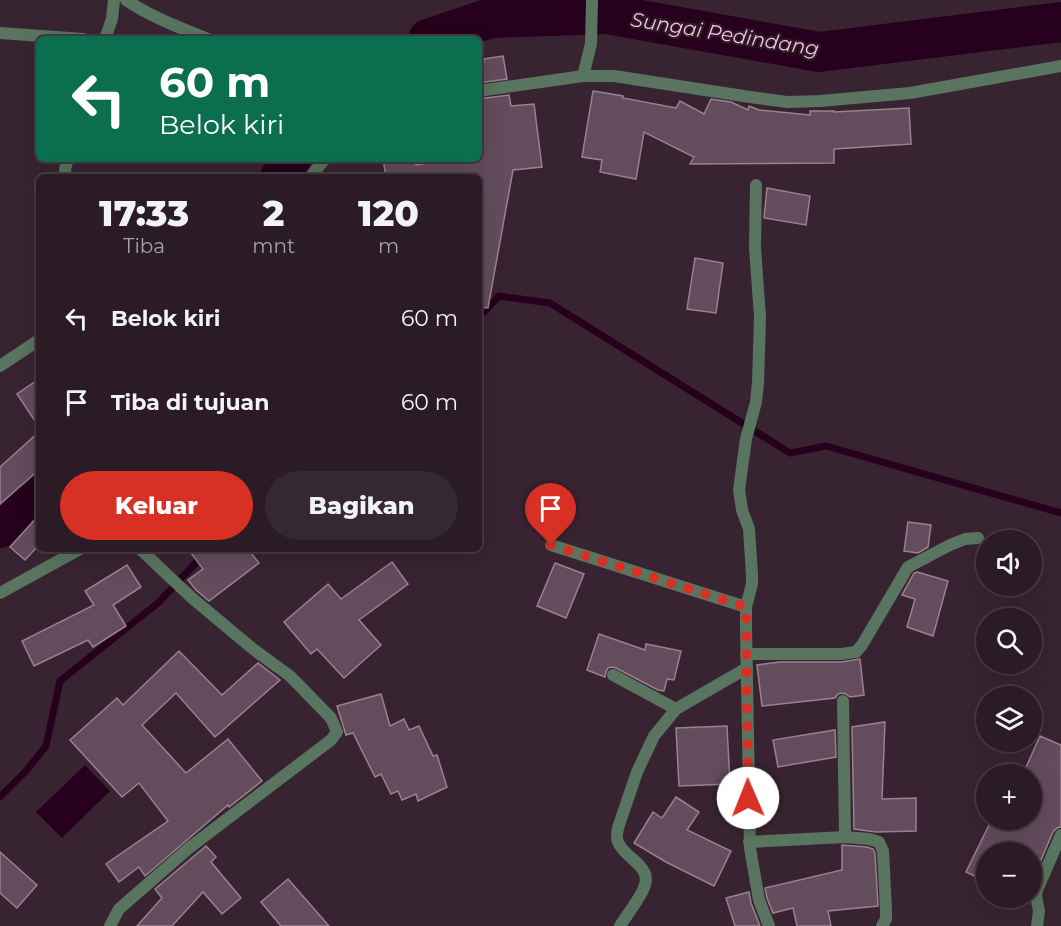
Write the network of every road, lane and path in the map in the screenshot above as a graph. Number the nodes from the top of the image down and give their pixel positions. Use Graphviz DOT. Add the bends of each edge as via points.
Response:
graph roads {
  1 [pos="114,0"];
  2 [pos="126,0"];
  3 [pos="592,0"];
  4 [pos="0,33"];
  5 [pos="42,36"];
  6 [pos="106,36"];
  7 [pos="201,36"];
  8 [pos="1061,66"];
  9 [pos="583,76"];
  10 [pos="482,90"];
  11 [pos="322,162"];
  12 [pos="312,174"];
  13 [pos="756,185"];
  14 [pos="36,342"];
  15 [pos="0,366"];
  16 [pos="976,537"];
  17 [pos="551,545"];
  18 [pos="75,552"];
  19 [pos="143,552"];
  20 [pos="0,593"];
  21 [pos="746,607"];
  22 [pos="746,654"];
  23 [pos="747,668"];
  24 [pos="613,675"];
  25 [pos="843,701"];
  26 [pos="676,709"];
  27 [pos="1061,835"];
  28 [pos="845,837"];
  29 [pos="749,842"];
  30 [pos="110,926"];
  31 [pos="620,926"];
  32 [pos="769,926"];
  33 [pos="882,926"];
  34 [pos="1036,926"];
  1 -- 6 [label="street"];
  2 -- 7 [label="street"];
  3 -- 9 [label="street" via="591,44"];
  4 -- 5 [label="street"];
  8 -- 9 [label="street" via="910,93 787,102 614,76"];
  9 -- 10 [label="street"];
  11 -- 12 [label="street"];
  13 -- 21 [label="street" via="759,367 739,490 749,529 752,575"];
  14 -- 15 [label="street"];
  16 -- 22 [label="street" via="950,545 908,567 855,652"];
  17 -- 21 [label="street"];
  18 -- 20 [label="street"];
  19 -- 30 [label="street" via="192,598 290,676 331,718 337,732 189,848 120,909"];
  21 -- 22 [label="street"];
  22 -- 23 [label="street"];
  23 -- 26 [label="street"];
  23 -- 29 [label="street"];
  24 -- 26 [label="street"];
  25 -- 28 [label="street"];
  26 -- 31 [label="street" via="654,736 618,828 619,845 639,864 646,877 642,892"];
  27 -- 34 [label="street" via="1037,890"];
  28 -- 29 [label="street"];
  28 -- 33 [label="street" via="874,840 881,846 886,909"];
  29 -- 32 [label="street" via="759,900"];
}
